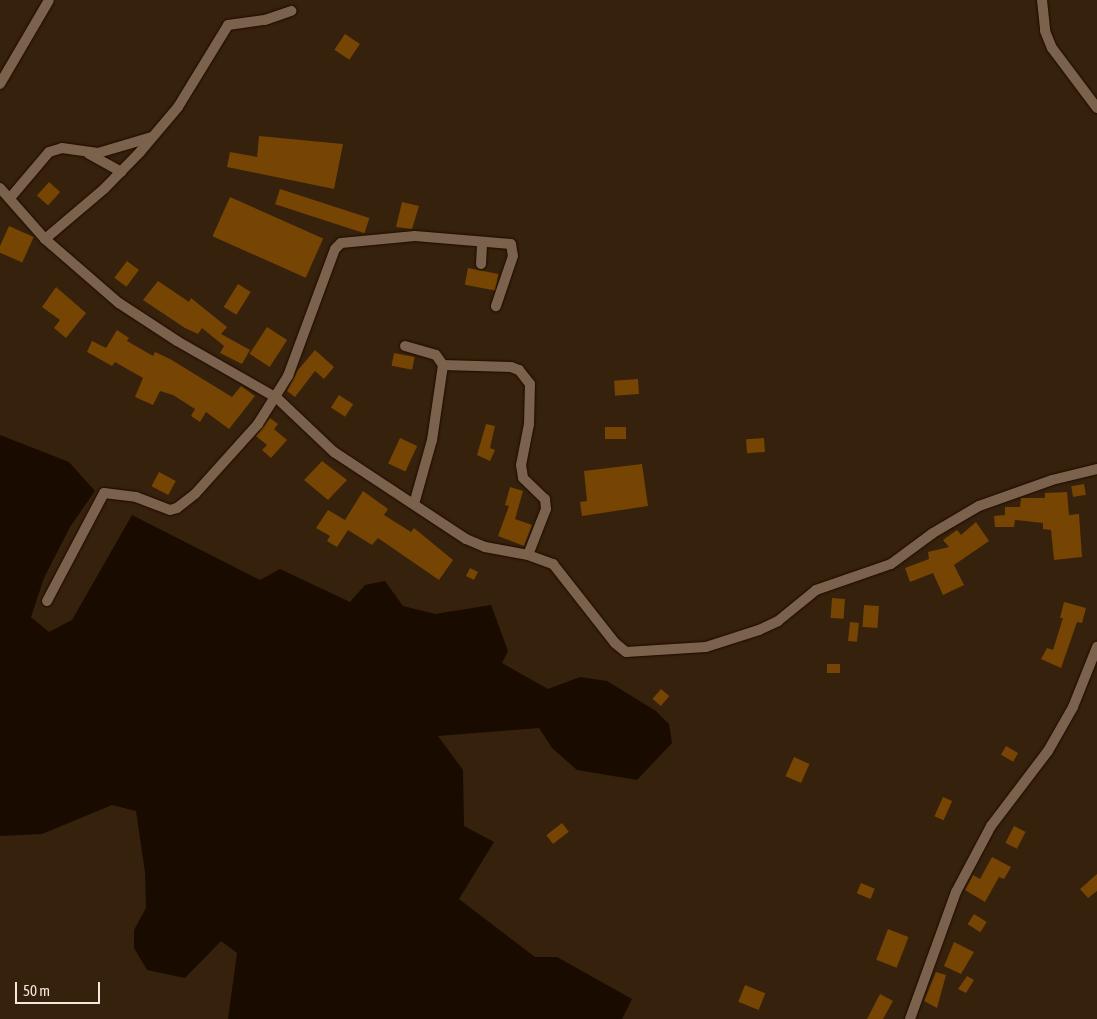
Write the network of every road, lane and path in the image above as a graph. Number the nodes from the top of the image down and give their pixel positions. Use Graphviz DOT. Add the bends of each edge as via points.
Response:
graph roads {
  1 [pos="49,0"];
  2 [pos="1042,0"];
  3 [pos="290,11"];
  4 [pos="0,84"];
  5 [pos="1097,108"];
  6 [pos="152,136"];
  7 [pos="84,152"];
  8 [pos="121,172"];
  9 [pos="0,188"];
  10 [pos="10,198"];
  11 [pos="45,239"];
  12 [pos="482,242"];
  13 [pos="481,264"];
  14 [pos="496,306"];
  15 [pos="405,346"];
  16 [pos="443,365"];
  17 [pos="277,398"];
  18 [pos="1097,469"];
  19 [pos="414,504"];
  20 [pos="528,555"];
  21 [pos="47,600"];
  22 [pos="1097,647"];
  23 [pos="910,1019"];
  1 -- 4 [label="street"];
  2 -- 5 [label="street" via="1045,31 1052,48"];
  3 -- 6 [label="street" via="265,20 228,25 178,107"];
  6 -- 7 [label="street" via="109,151"];
  6 -- 8 [label="street"];
  7 -- 8 [label="street"];
  7 -- 10 [label="street" via="62,148 49,152"];
  8 -- 11 [label="street"];
  9 -- 10 [label="street"];
  10 -- 11 [label="street"];
  11 -- 17 [label="street" via="86,278 148,324"];
  12 -- 13 [label="street"];
  12 -- 14 [label="street" via="511,244 514,250"];
  12 -- 17 [label="street" via="414,236 342,243 335,249 292,368"];
  15 -- 16 [label="street" via="436,354"];
  16 -- 19 [label="street" via="432,440"];
  16 -- 20 [label="street" via="511,367 520,370 530,384 529,424 521,465 523,478 545,500 546,509"];
  17 -- 19 [label="street" via="334,452"];
  17 -- 21 [label="street" via="228,458 181,506 170,510 136,497 104,493"];
  18 -- 20 [label="street" via="1052,480 979,506 933,533 891,564 816,590 778,621 706,647 626,652 615,644 553,564"];
  19 -- 20 [label="street" via="466,539 485,547"];
  22 -- 23 [label="street" via="1073,707 1048,751 991,826 956,892"];
}
